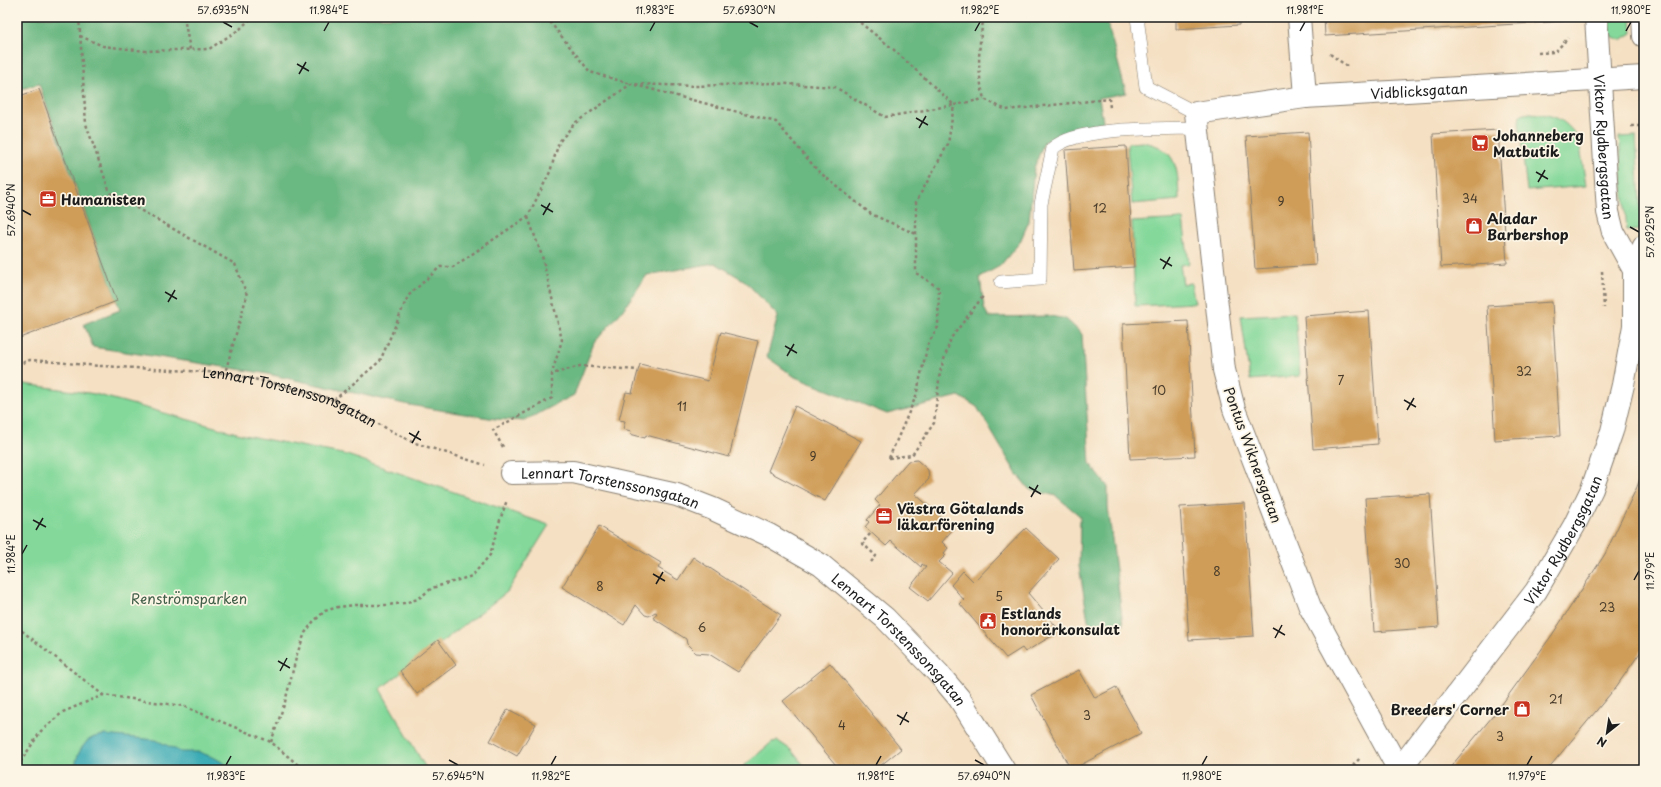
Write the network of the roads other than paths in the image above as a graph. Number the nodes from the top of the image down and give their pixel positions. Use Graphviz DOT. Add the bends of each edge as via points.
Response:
graph roads {
  1 [pos="1137,17"];
  2 [pos="1299,17"];
  3 [pos="1596,17"];
  4 [pos="1643,17"];
  5 [pos="1644,36"];
  6 [pos="1644,77"];
  7 [pos="1600,81"];
  8 [pos="1305,97"];
  9 [pos="1196,120"];
  10 [pos="1644,246"];
  11 [pos="1634,270"];
  12 [pos="1001,282"];
  13 [pos="511,472"];
  14 [pos="1004,770"];
  15 [pos="1399,770"];
  1 -- 9 [label="lane" via="1146,87"];
  2 -- 8 [label="street"];
  3 -- 7 [label="street, Viktor Rydbergsgatan"];
  4 -- 5 [label="street"];
  6 -- 7 [label="street, Vidblicksgatan"];
  7 -- 8 [label="street, Vidblicksgatan"];
  7 -- 11 [label="street, Viktor Rydbergsgatan" via="1608,212 1613,232"];
  8 -- 9 [label="street, Vidblicksgatan"];
  9 -- 12 [label="lane" via="1085,135 1060,142 1053,148 1041,204 1040,279"];
  9 -- 15 [label="street, Pontus Wiknersgatan" via="1224,370 1234,409 1310,607"];
  10 -- 11 [label="street, Viktor Rydbergsgatan"];
  11 -- 15 [label="street, Viktor Rydbergsgatan" via="1634,326 1623,385 1612,431 1592,489 1574,526 1536,591"];
  13 -- 14 [label="street, Lennart Torstenssonsgatan" via="573,472 677,495 769,535 821,565 885,618 938,673 959,698"];
}
